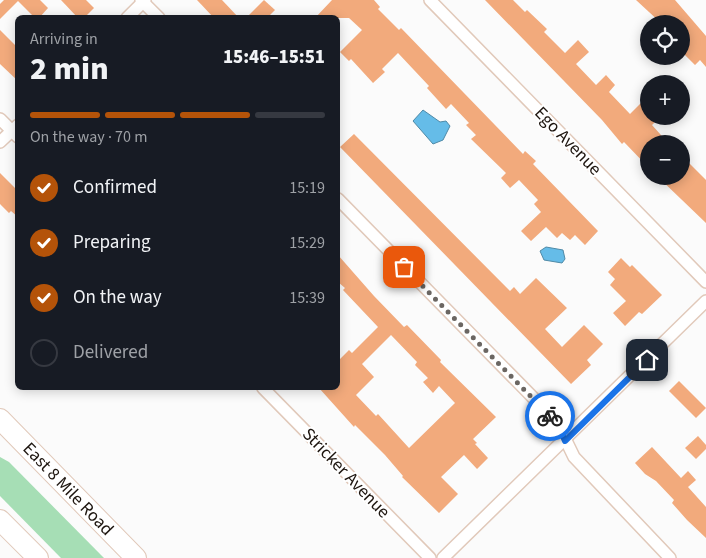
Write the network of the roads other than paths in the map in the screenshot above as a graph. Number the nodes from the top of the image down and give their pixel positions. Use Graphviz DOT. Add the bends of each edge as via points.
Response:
graph roads {
  1 [pos="430,0"];
  2 [pos="143,1"];
  3 [pos="130,15"];
  4 [pos="156,15"];
  5 [pos="0,119"];
  6 [pos="15,130"];
  7 [pos="15,132"];
  8 [pos="0,142"];
  9 [pos="340,201"];
  10 [pos="706,282"];
  11 [pos="706,301"];
  12 [pos="265,390"];
  13 [pos="0,419"];
  14 [pos="21,440"];
  15 [pos="565,441"];
  16 [pos="0,443"];
  17 [pos="0,520"];
  18 [pos="38,558"];
  19 [pos="136,558"];
  20 [pos="430,558"];
  21 [pos="443,558"];
  22 [pos="670,558"];
  1 -- 10 [label="street, Ego Avenue"];
  2 -- 3 [label="street"];
  2 -- 4 [label="street"];
  5 -- 6 [label="street"];
  7 -- 8 [label="street"];
  9 -- 15 [label="street" via="557,422"];
  11 -- 15 [label="street"];
  12 -- 20 [label="street, Stricker Avenue"];
  13 -- 14 [label="highway, East 8 Mile Road"];
  14 -- 16 [label="highway"];
  14 -- 19 [label="highway, East 8 Mile Road"];
  15 -- 21 [label="street"];
  15 -- 22 [label="street" via="574,457"];
  17 -- 18 [label="highway"];
}
